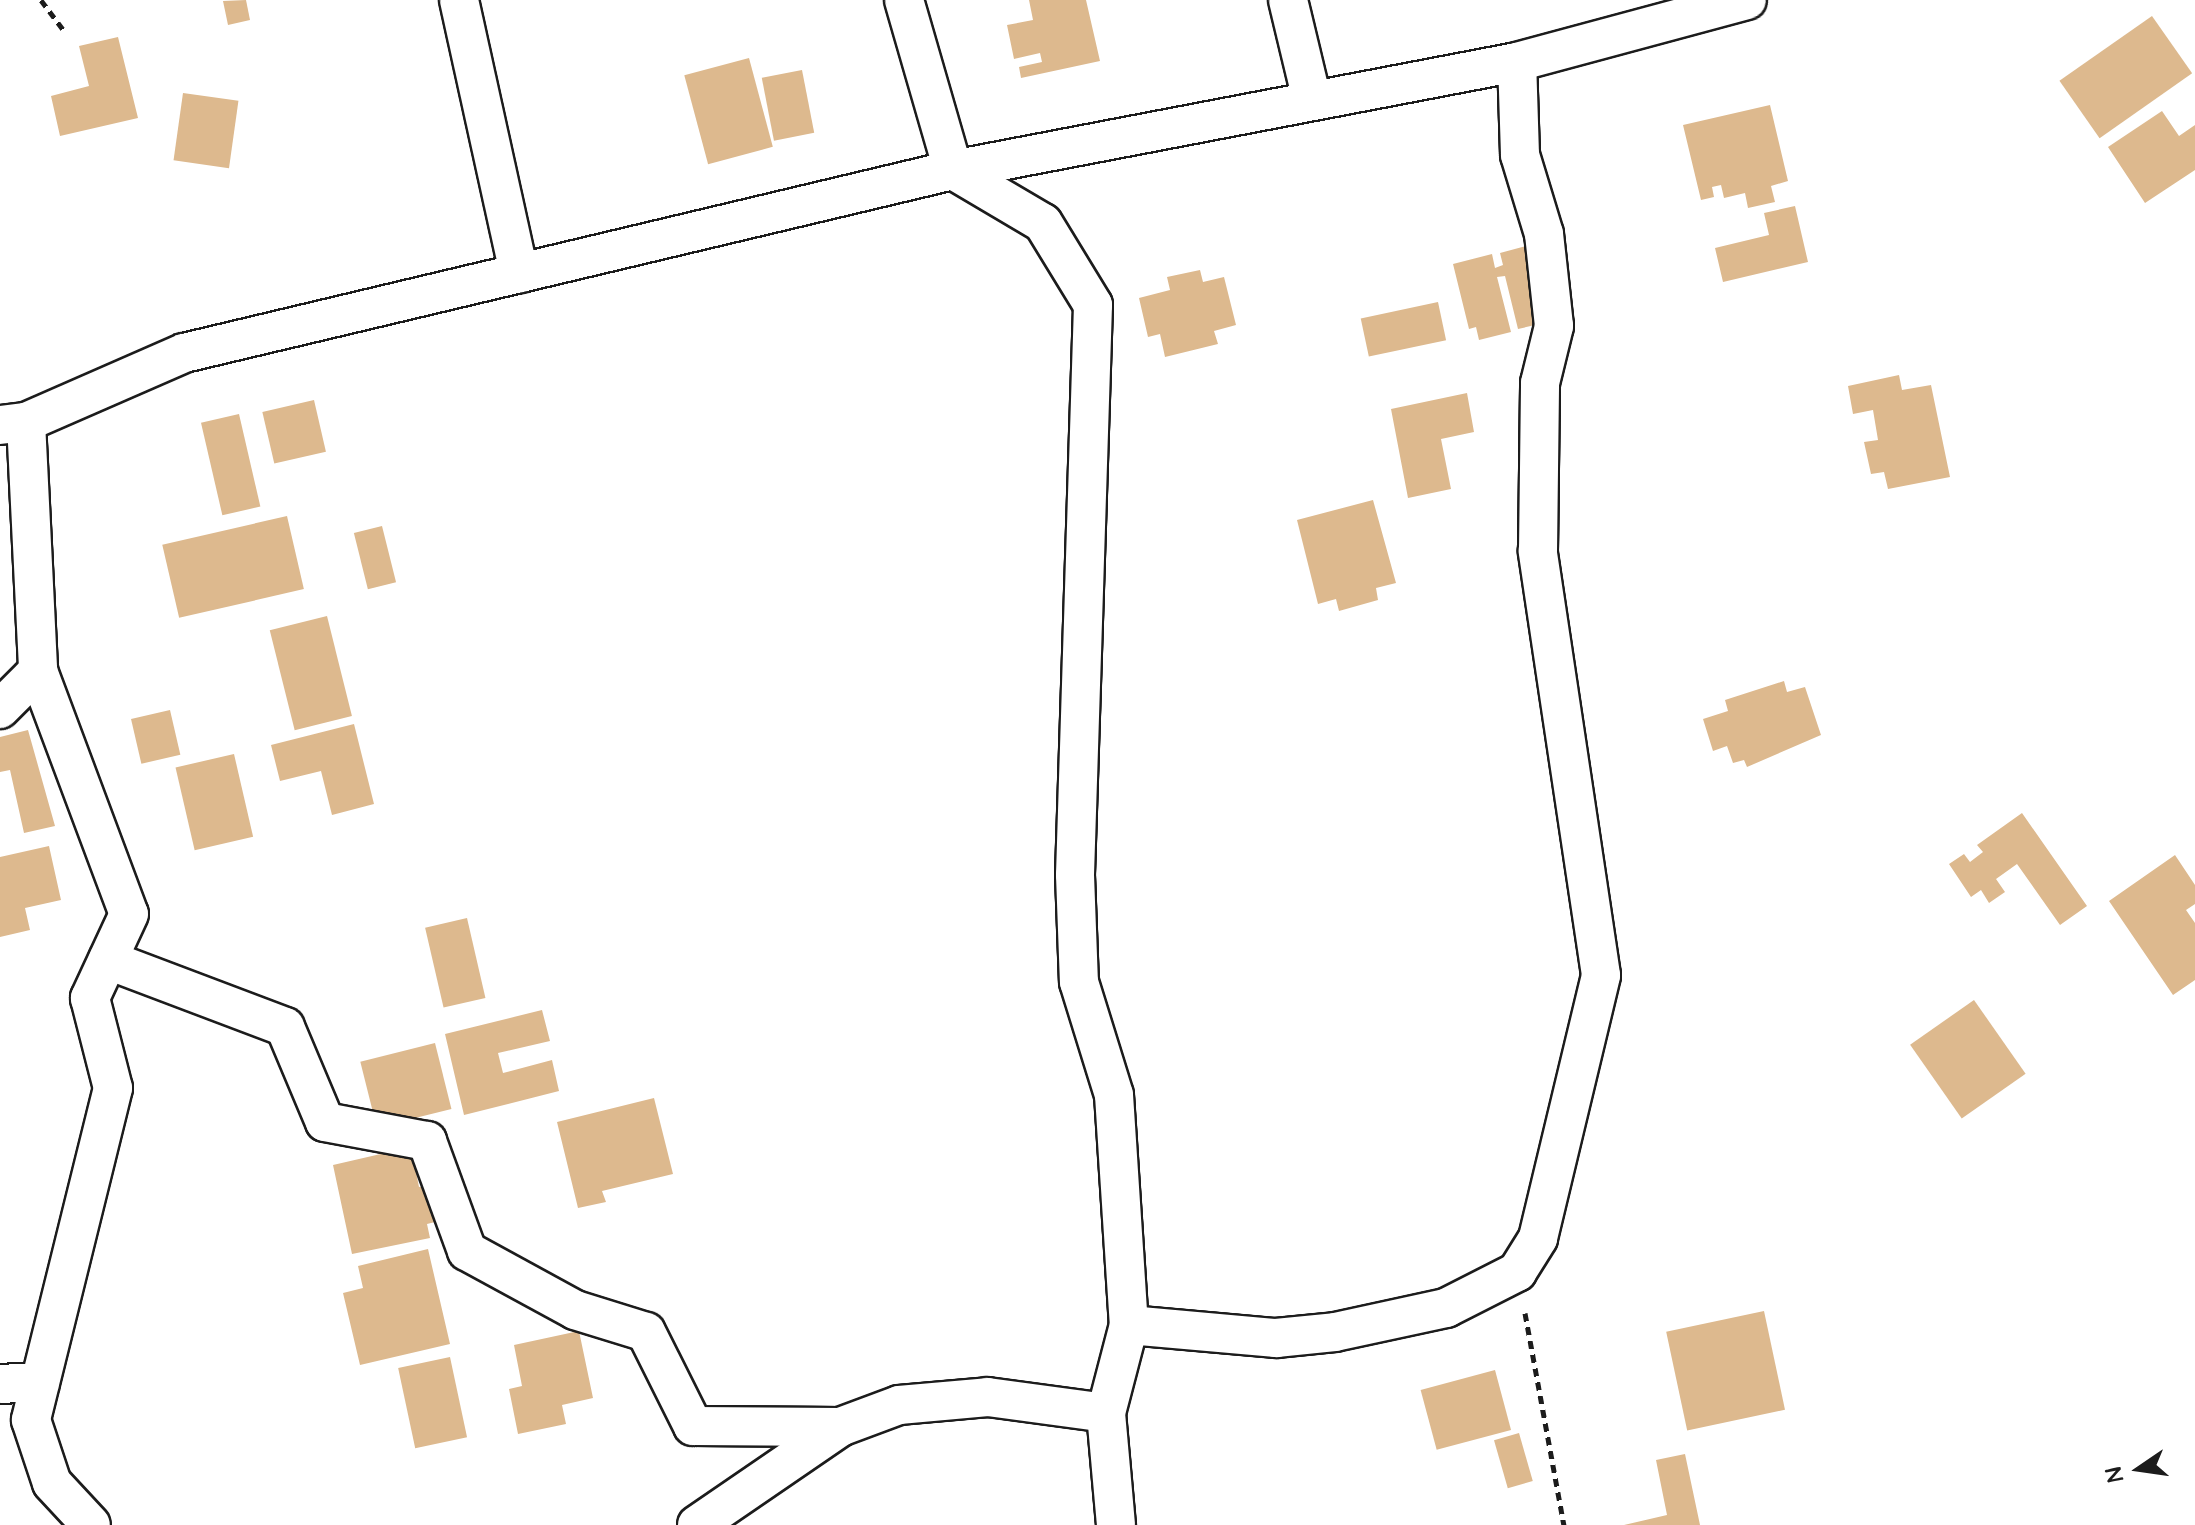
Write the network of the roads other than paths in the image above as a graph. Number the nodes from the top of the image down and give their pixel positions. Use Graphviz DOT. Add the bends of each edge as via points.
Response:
graph roads {
  1 [pos="459,0"];
  2 [pos="904,0"];
  3 [pos="1288,0"];
  4 [pos="1747,0"];
  5 [pos="1517,62"];
  6 [pos="1312,100"];
  7 [pos="953,170"];
  8 [pos="519,274"];
  9 [pos="13,424"];
  10 [pos="38,671"];
  11 [pos="0,709"];
  12 [pos="108,960"];
  13 [pos="1129,1325"];
  14 [pos="40,1382"];
  15 [pos="0,1384"];
  16 [pos="1106,1413"];
  17 [pos="840,1427"];
  18 [pos="91,1525"];
  19 [pos="697,1525"];
  20 [pos="1116,1525"];
  1 -- 8 [label="street"];
  2 -- 7 [label="street"];
  3 -- 6 [label="street"];
  4 -- 5 [label="street"];
  5 -- 6 [label="street"];
  5 -- 13 [label="street" via="1520,155 1544,234 1554,326 1540,383 1538,551 1601,975 1538,1238 1517,1272 1446,1308 1335,1332 1276,1338"];
  6 -- 7 [label="street"];
  7 -- 8 [label="street"];
  7 -- 13 [label="street" via="1043,223 1093,305 1075,875 1079,982 1114,1095"];
  8 -- 9 [label="street" via="184,353"];
  9 -- 10 [label="street"];
  10 -- 11 [label="street"];
  10 -- 12 [label="street" via="129,914"];
  12 -- 14 [label="street" via="90,998 113,1088"];
  12 -- 17 [label="street" via="285,1027 325,1122 427,1141 467,1251 575,1310 646,1332 693,1426"];
  13 -- 16 [label="street"];
  14 -- 15 [label="street"];
  14 -- 18 [label="street" via="31,1420 52,1483"];
  16 -- 17 [label="street" via="988,1397 899,1405"];
  16 -- 20 [label="street"];
  17 -- 19 [label="street"];
}
